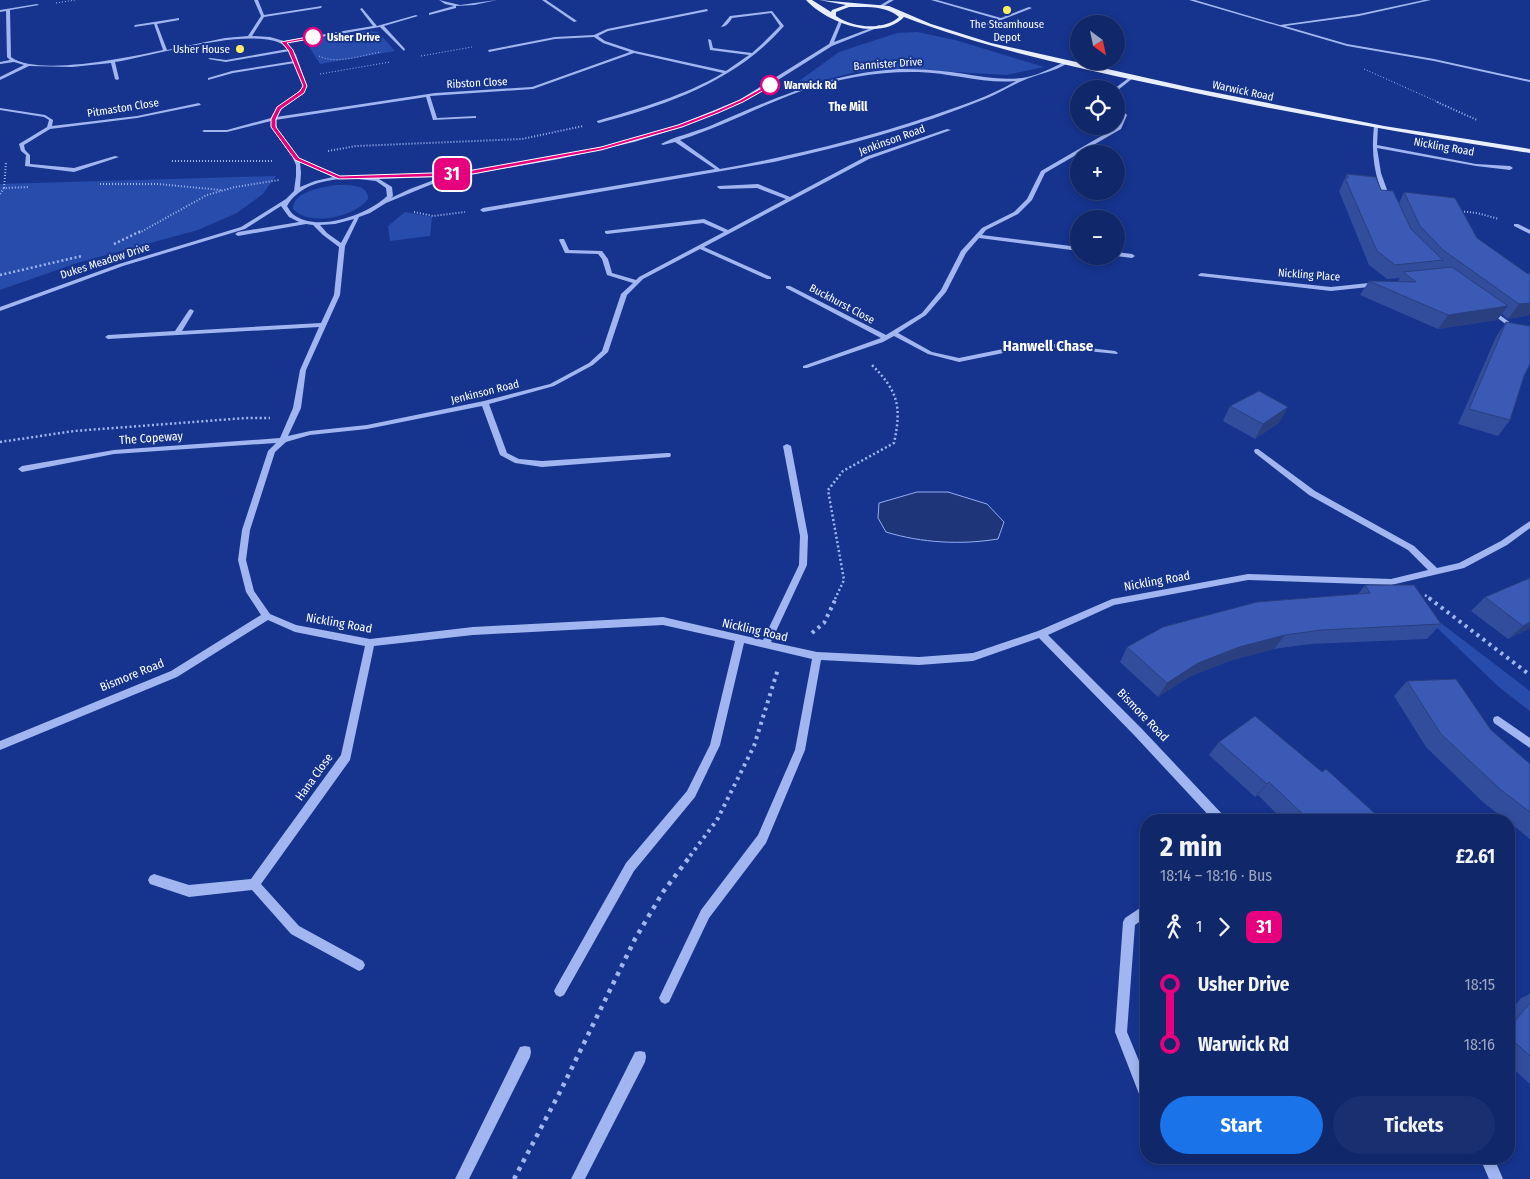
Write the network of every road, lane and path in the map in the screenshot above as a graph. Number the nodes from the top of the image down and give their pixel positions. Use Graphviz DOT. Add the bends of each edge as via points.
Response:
graph roads {
  1 [pos="256,0"];
  2 [pos="441,0"];
  3 [pos="495,0"];
  4 [pos="544,0"];
  5 [pos="809,0"];
  6 [pos="822,0"];
  7 [pos="892,0"];
  8 [pos="933,0"];
  9 [pos="1191,0"];
  10 [pos="1429,0"];
  11 [pos="37,5"];
  12 [pos="460,5"];
  13 [pos="857,5"];
  14 [pos="881,6"];
  15 [pos="321,7"];
  16 [pos="1030,8"];
  17 [pos="0,10"];
  18 [pos="8,10"];
  19 [pos="362,10"];
  20 [pos="707,10"];
  21 [pos="772,12"];
  22 [pos="430,14"];
  23 [pos="832,14"];
  24 [pos="900,14"];
  25 [pos="263,16"];
  26 [pos="416,16"];
  27 [pos="178,19"];
  28 [pos="1001,19"];
  29 [pos="575,21"];
  30 [pos="840,22"];
  31 [pos="155,23"];
  32 [pos="893,24"];
  33 [pos="902,25"];
  34 [pos="135,26"];
  35 [pos="722,26"];
  36 [pos="880,26"];
  37 [pos="911,26"];
  38 [pos="983,26"];
  39 [pos="1278,26"];
  40 [pos="378,27"];
  41 [pos="955,33"];
  42 [pos="595,36"];
  43 [pos="249,37"];
  44 [pos="709,40"];
  45 [pos="284,42"];
  46 [pos="831,45"];
  47 [pos="291,50"];
  48 [pos="404,50"];
  49 [pos="488,50"];
  50 [pos="388,51"];
  51 [pos="165,52"];
  52 [pos="317,52"];
  53 [pos="634,52"];
  54 [pos="753,54"];
  55 [pos="210,59"];
  56 [pos="13,61"];
  57 [pos="113,61"];
  58 [pos="296,62"];
  59 [pos="0,63"];
  60 [pos="1066,63"];
  61 [pos="28,65"];
  62 [pos="724,72"];
  63 [pos="1131,78"];
  64 [pos="117,79"];
  65 [pos="209,79"];
  66 [pos="1022,79"];
  67 [pos="0,80"];
  68 [pos="1530,80"];
  69 [pos="1125,82"];
  70 [pos="428,95"];
  71 [pos="199,104"];
  72 [pos="0,109"];
  73 [pos="474,116"];
  74 [pos="273,119"];
  75 [pos="599,122"];
  76 [pos="1376,126"];
  77 [pos="49,128"];
  78 [pos="949,130"];
  79 [pos="204,131"];
  80 [pos="1107,135"];
  81 [pos="676,140"];
  82 [pos="663,144"];
  83 [pos="1374,146"];
  84 [pos="1530,151"];
  85 [pos="117,158"];
  86 [pos="297,159"];
  87 [pos="172,161"];
  88 [pos="1510,168"];
  89 [pos="720,170"];
  90 [pos="462,174"];
  91 [pos="299,177"];
  92 [pos="339,178"];
  93 [pos="368,178"];
  94 [pos="97,184"];
  95 [pos="31,187"];
  96 [pos="720,187"];
  97 [pos="221,190"];
  98 [pos="296,192"];
  99 [pos="0,194"];
  100 [pos="790,199"];
  101 [pos="287,200"];
  102 [pos="386,202"];
  103 [pos="1391,209"];
  104 [pos="406,210"];
  105 [pos="483,210"];
  106 [pos="1458,211"];
  107 [pos="357,218"];
  108 [pos="312,222"];
  109 [pos="1516,225"];
  110 [pos="607,232"];
  111 [pos="729,232"];
  112 [pos="1530,232"];
  113 [pos="978,236"];
  114 [pos="218,237"];
  115 [pos="562,240"];
  116 [pos="111,245"];
  117 [pos="342,246"];
  118 [pos="700,247"];
  119 [pos="1070,248"];
  120 [pos="1125,255"];
  121 [pos="84,256"];
  122 [pos="1132,256"];
  123 [pos="0,275"];
  124 [pos="1201,275"];
  125 [pos="769,278"];
  126 [pos="636,282"];
  127 [pos="1385,283"];
  128 [pos="788,287"];
  129 [pos="1480,304"];
  130 [pos="0,309"];
  131 [pos="191,311"];
  132 [pos="323,325"];
  133 [pos="1530,331"];
  134 [pos="1521,332"];
  135 [pos="177,333"];
  136 [pos="894,333"];
  137 [pos="108,337"];
  138 [pos="886,338"];
  139 [pos="1530,340"];
  140 [pos="1115,353"];
  141 [pos="805,367"];
  142 [pos="484,404"];
  143 [pos="293,418"];
  144 [pos="283,440"];
  145 [pos="0,442"];
  146 [pos="787,446"];
  147 [pos="1258,451"];
  148 [pos="667,455"];
  149 [pos="22,468"];
  150 [pos="1530,524"];
  151 [pos="1435,572"];
  152 [pos="1409,578"];
  153 [pos="267,616"];
  154 [pos="1041,634"];
  155 [pos="740,640"];
  156 [pos="370,643"];
  157 [pos="765,645"];
  158 [pos="817,656"];
  159 [pos="1530,675"];
  160 [pos="1498,720"];
  161 [pos="1530,744"];
  162 [pos="0,746"];
  163 [pos="1214,814"];
  164 [pos="154,880"];
  165 [pos="254,884"];
  166 [pos="1140,914"];
  167 [pos="359,965"];
  168 [pos="560,991"];
  169 [pos="665,998"];
  170 [pos="525,1052"];
  171 [pos="640,1057"];
  172 [pos="1140,1079"];
  173 [pos="1490,1164"];
  174 [pos="462,1179"];
  175 [pos="578,1179"];
  176 [pos="1496,1179"];
  1 -- 25 [label="street"];
  2 -- 12 [label="street"];
  3 -- 12 [label="street"];
  4 -- 29 [label="street"];
  5 -- 23 [label="main road"];
  6 -- 13 [label="main road"];
  7 -- 14 [label="street"];
  8 -- 28 [label="street"];
  9 -- 39 [label="street"];
  10 -- 39 [label="street" via="1359,16"];
  11 -- 18 [label="street"];
  12 -- 22 [label="street"];
  13 -- 14 [label="main road"];
  13 -- 23 [label="main road" via="840,8"];
  14 -- 24 [label="main road, Warwick Road"];
  15 -- 25 [label="street"];
  16 -- 28 [label="street"];
  17 -- 18 [label="street"];
  18 -- 56 [label="street" via="9,57"];
  19 -- 40 [label="street"];
  20 -- 42 [label="street" via="606,30"];
  21 -- 35 [label="street" via="731,17"];
  21 -- 54 [label="street" via="782,26"];
  23 -- 30 [label="main road"];
  24 -- 32 [label="main road" via="900,20"];
  24 -- 41 [label="main road, Warwick Road"];
  25 -- 43 [label="street"];
  26 -- 40 [label="street"];
  27 -- 31 [label="street"];
  28 -- 38 [label="street"];
  30 -- 36 [label="main road"];
  30 -- 46 [label="street"];
  31 -- 34 [label="street"];
  31 -- 51 [label="street"];
  32 -- 33 [label="main road"];
  32 -- 36 [label="main road"];
  36 -- 46 [label="street"];
  37 -- 41 [label="main road, Warwick Road"];
  39 -- 68 [label="street" via="1347,46"];
  40 -- 45 [label="street"];
  40 -- 48 [label="street"];
  41 -- 60 [label="main road, Warwick Road"];
  42 -- 49 [label="street" via="555,38"];
  42 -- 53 [label="street"];
  43 -- 45 [label="street"];
  43 -- 51 [label="street" via="223,39"];
  44 -- 54 [label="street" via="711,49"];
  45 -- 47 [label="street"];
  46 -- 90 [label="street" via="742,101 680,126 601,149"];
  47 -- 55 [label="street" via="226,61"];
  47 -- 58 [label="street"];
  50 -- 52 [label="path" via="334,60 323,59"];
  51 -- 57 [label="street"];
  53 -- 62 [label="street"];
  53 -- 70 [label="street, Ribston Close" via="532,88"];
  54 -- 62 [label="street"];
  56 -- 59 [label="street"];
  56 -- 61 [label="street"];
  57 -- 61 [label="street" via="52,67"];
  57 -- 64 [label="street"];
  58 -- 65 [label="street"];
  58 -- 74 [label="street" via="305,86 302,92 279,108"];
  60 -- 63 [label="main road, Warwick Road"];
  60 -- 66 [label="street, Bannister Drive"];
  61 -- 67 [label="street"];
  62 -- 75 [label="street" via="692,91"];
  63 -- 69 [label="street"];
  63 -- 76 [label="main road, Warwick Road"];
  66 -- 81 [label="street, Bannister Drive" via="927,71 848,77 802,88"];
  66 -- 89 [label="street, Bannister Drive" via="969,104 901,128 809,153"];
  70 -- 73 [label="street" via="435,119"];
  70 -- 74 [label="street, Ribston Close"];
  71 -- 77 [label="street, Pitmaston Close" via="137,117"];
  72 -- 77 [label="street" via="44,116 51,120"];
  74 -- 79 [label="street" via="227,132"];
  74 -- 86 [label="street" via="273,127"];
  75 -- 86 [label="path" via="522,139 356,146"];
  76 -- 83 [label="street"];
  76 -- 84 [label="main road, Warwick Road"];
  77 -- 85 [label="street, Pitmaston Close" via="20,144 28,155 27,165 74,170"];
  78 -- 100 [label="street, Jenkinson Road" via="867,158"];
  80 -- 113 [label="street, Buckhurst Close" via="1043,172 1029,200 1016,213 984,229"];
  81 -- 82 [label="street, Bannister Drive"];
  81 -- 89 [label="street"];
  83 -- 88 [label="street, Nickling Road"];
  83 -- 103 [label="street" via="1377,173"];
  86 -- 87 [label="path"];
  86 -- 91 [label="street"];
  86 -- 92 [label="street"];
  89 -- 105 [label="street, Bannister Drive"];
  90 -- 93 [label="street"];
  90 -- 102 [label="street" via="430,183"];
  91 -- 97 [label="path"];
  91 -- 98 [label="street"];
  92 -- 93 [label="street"];
  92 -- 98 [label="street"];
  93 -- 102 [label="street" via="389,187 390,196"];
  94 -- 97 [label="path" via="158,184"];
  95 -- 99 [label="path" via="4,188"];
  96 -- 100 [label="street" via="758,186"];
  97 -- 116 [label="path"];
  98 -- 101 [label="street"];
  100 -- 111 [label="street, Jenkinson Road"];
  101 -- 108 [label="street" via="284,206 292,218"];
  101 -- 114 [label="street, Dukes Meadow Drive" via="244,228"];
  102 -- 107 [label="street, Dukes Meadow Drive"];
  104 -- 105 [label="path" via="433,216"];
  106 -- 109 [label="path" via="1477,213"];
  107 -- 108 [label="street, Dukes Meadow Drive"];
  107 -- 117 [label="street"];
  108 -- 114 [label="street, Dukes Meadow Drive"];
  108 -- 117 [label="street"];
  109 -- 112 [label="street"];
  110 -- 111 [label="street" via="704,221"];
  111 -- 118 [label="street, Jenkinson Road"];
  113 -- 119 [label="street"];
  113 -- 136 [label="street, Buckhurst Close" via="963,252 944,290 924,314"];
  114 -- 130 [label="street, Dukes Meadow Drive" via="121,265"];
  115 -- 126 [label="street" via="567,252 600,252 609,274"];
  117 -- 132 [label="street" via="337,295"];
  118 -- 125 [label="street"];
  118 -- 126 [label="street, Jenkinson Road"];
  120 -- 122 [label="street"];
  121 -- 123 [label="path"];
  124 -- 127 [label="street, Nickling Place" via="1331,289"];
  126 -- 142 [label="street, Jenkinson Road" via="624,294 605,352 591,364 552,385"];
  128 -- 138 [label="street, Buckhurst Close"];
  129 -- 134 [label="street"];
  131 -- 135 [label="street"];
  132 -- 135 [label="street"];
  132 -- 143 [label="street" via="303,370"];
  133 -- 134 [label="street"];
  134 -- 139 [label="street"];
  135 -- 137 [label="street"];
  136 -- 138 [label="street, Buckhurst Close"];
  136 -- 140 [label="street" via="930,353 959,360 1037,344"];
  138 -- 141 [label="street, Buckhurst Close"];
  142 -- 144 [label="street, Jenkinson Road"];
  142 -- 148 [label="street" via="504,455 518,461 542,464"];
  143 -- 144 [label="street"];
  143 -- 145 [label="path" via="246,418 74,431"];
  144 -- 149 [label="street, The Copeway" via="114,452"];
  144 -- 153 [label="street" via="272,451 246,530 242,560 250,592"];
  146 -- 157 [label="street" via="804,536 803,565"];
  147 -- 151 [label="street" via="1312,493 1411,548"];
  150 -- 151 [label="street, Nickling Road" via="1504,543 1461,566"];
  151 -- 152 [label="street, Nickling Road"];
  152 -- 154 [label="street, Nickling Road" via="1391,582 1248,577 1112,602"];
  152 -- 159 [label="path" via="1422,593"];
  153 -- 156 [label="street, Nickling Road" via="295,628"];
  153 -- 162 [label="street, Bismore Road" via="174,674"];
  154 -- 158 [label="street, Nickling Road" via="972,657 919,661"];
  154 -- 163 [label="street, Bismore Road"];
  155 -- 156 [label="street, Nickling Road" via="663,621 473,631"];
  155 -- 157 [label="street, Nickling Road"];
  155 -- 168 [label="street" via="715,745 691,794 630,867"];
  156 -- 165 [label="street, Hana Close" via="346,757"];
  157 -- 158 [label="street, Nickling Road"];
  158 -- 169 [label="street" via="800,750 762,839 705,914"];
  160 -- 161 [label="street"];
  164 -- 165 [label="street" via="189,891"];
  165 -- 167 [label="street" via="296,930"];
  166 -- 172 [label="street" via="1129,922 1121,1032"];
  170 -- 174 [label="street"];
  171 -- 175 [label="street"];
  173 -- 176 [label="street"];
}
